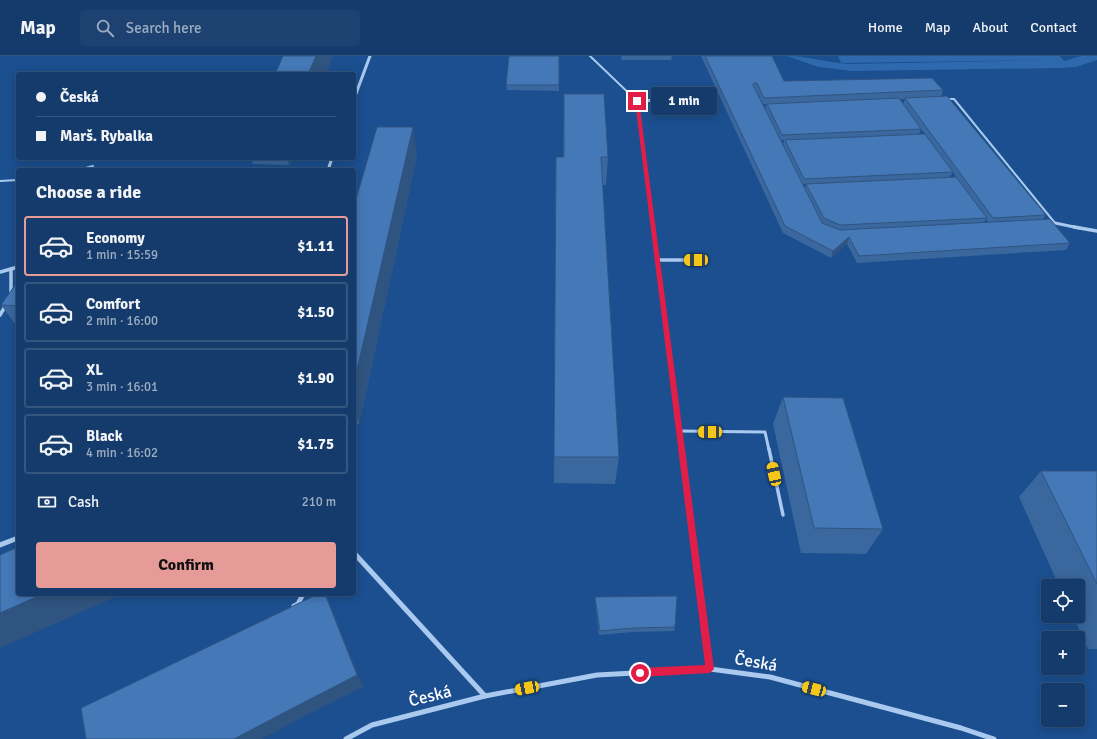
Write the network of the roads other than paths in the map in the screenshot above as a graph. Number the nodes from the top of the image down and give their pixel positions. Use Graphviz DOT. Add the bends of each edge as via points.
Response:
graph roads {
  1 [pos="370,56"];
  2 [pos="590,56"];
  3 [pos="356,94"];
  4 [pos="660,100"];
  5 [pos="940,100"];
  6 [pos="637,101"];
  7 [pos="93,166"];
  8 [pos="86,168"];
  9 [pos="16,180"];
  10 [pos="0,181"];
  11 [pos="1048,223"];
  12 [pos="1055,223"];
  13 [pos="1097,231"];
  14 [pos="657,260"];
  15 [pos="696,260"];
  16 [pos="16,268"];
  17 [pos="11,269"];
  18 [pos="0,272"];
  19 [pos="0,315"];
  20 [pos="679,432"];
  21 [pos="783,515"];
  22 [pos="16,539"];
  23 [pos="0,545"];
  24 [pos="356,555"];
  25 [pos="302,596"];
  26 [pos="291,608"];
  27 [pos="710,669"];
  28 [pos="485,696"];
  29 [pos="346,739"];
  30 [pos="994,739"];
  1 -- 3 [label="street"];
  2 -- 6 [label="lane"];
  4 -- 6 [label="street"];
  5 -- 12 [label="lane" via="954,99"];
  6 -- 14 [label="street"];
  7 -- 8 [label="lane"];
  9 -- 10 [label="lane"];
  11 -- 12 [label="lane"];
  12 -- 13 [label="street"];
  14 -- 15 [label="street"];
  14 -- 20 [label="street"];
  16 -- 17 [label="street"];
  17 -- 18 [label="street"];
  17 -- 19 [label="street" via="12,294"];
  20 -- 21 [label="lane" via="765,432"];
  20 -- 27 [label="street"];
  22 -- 23 [label="street"];
  24 -- 28 [label="street"];
  25 -- 26 [label="street" via="298,604"];
  27 -- 28 [label="street, Česká" via="597,675"];
  27 -- 30 [label="street, Česká" via="770,677"];
  28 -- 29 [label="street, Česká" via="372,725"];
}
